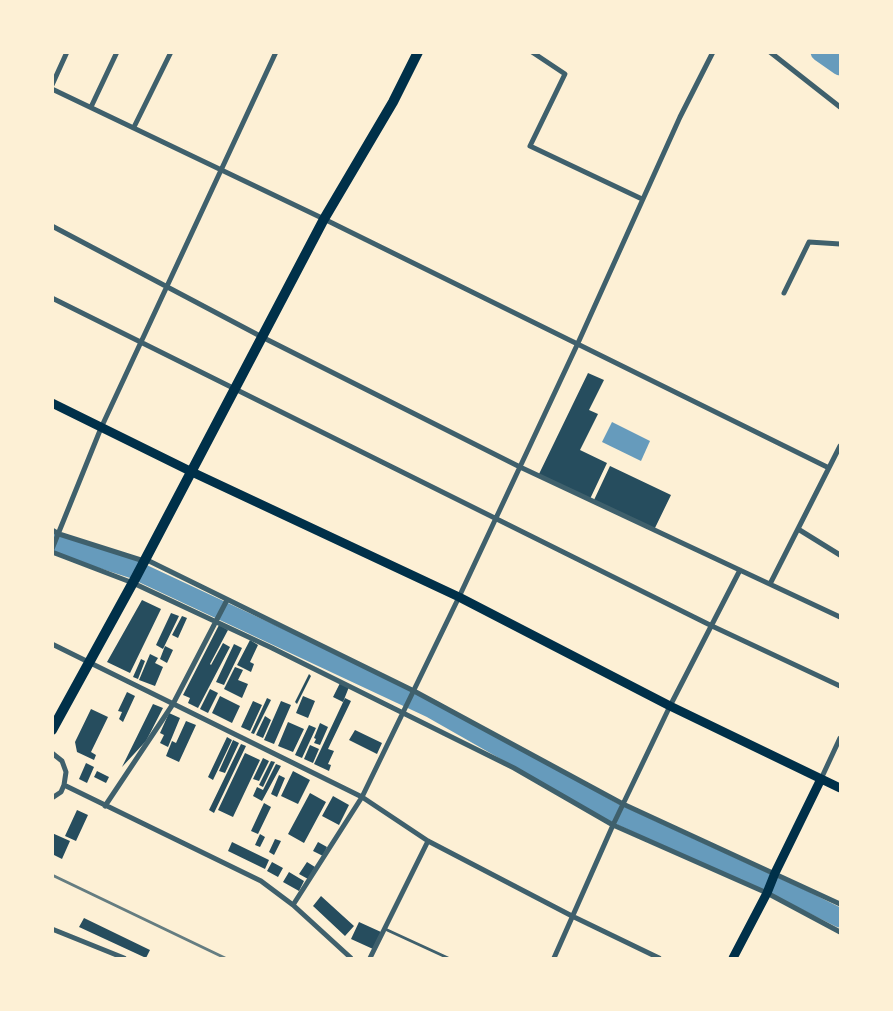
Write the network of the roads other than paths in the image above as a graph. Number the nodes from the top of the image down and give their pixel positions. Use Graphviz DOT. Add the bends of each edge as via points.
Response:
graph roads {
  1 [pos="67,52"];
  2 [pos="117,52"];
  3 [pos="170,52"];
  4 [pos="276,52"];
  5 [pos="418,52"];
  6 [pos="532,52"];
  7 [pos="712,52"];
  8 [pos="770,52"];
  9 [pos="52,85"];
  10 [pos="52,89"];
  11 [pos="91,107"];
  12 [pos="840,107"];
  13 [pos="134,128"];
  14 [pos="220,170"];
  15 [pos="642,199"];
  16 [pos="324,219"];
  17 [pos="52,226"];
  18 [pos="840,244"];
  19 [pos="168,286"];
  20 [pos="784,293"];
  21 [pos="52,298"];
  22 [pos="262,337"];
  23 [pos="143,342"];
  24 [pos="578,343"];
  25 [pos="234,387"];
  26 [pos="52,403"];
  27 [pos="101,428"];
  28 [pos="840,446"];
  29 [pos="520,468"];
  30 [pos="829,468"];
  31 [pos="192,472"];
  32 [pos="496,518"];
  33 [pos="798,529"];
  34 [pos="52,530"];
  35 [pos="59,534"];
  36 [pos="52,551"];
  37 [pos="840,555"];
  38 [pos="144,562"];
  39 [pos="740,570"];
  40 [pos="134,580"];
  41 [pos="770,584"];
  42 [pos="460,597"];
  43 [pos="226,602"];
  44 [pos="840,617"];
  45 [pos="216,621"];
  46 [pos="712,626"];
  47 [pos="52,644"];
  48 [pos="91,663"];
  49 [pos="840,686"];
  50 [pos="414,691"];
  51 [pos="173,704"];
  52 [pos="670,706"];
  53 [pos="405,710"];
  54 [pos="52,730"];
  55 [pos="840,738"];
  56 [pos="52,753"];
  57 [pos="821,779"];
  58 [pos="64,785"];
  59 [pos="840,788"];
  60 [pos="52,798"];
  61 [pos="362,798"];
  62 [pos="623,804"];
  63 [pos="105,806"];
  64 [pos="614,823"];
  65 [pos="428,841"];
  66 [pos="775,873"];
  67 [pos="768,892"];
  68 [pos="840,904"];
  69 [pos="293,905"];
  70 [pos="572,916"];
  71 [pos="53,929"];
  72 [pos="385,929"];
  73 [pos="840,932"];
  74 [pos="124,958"];
  75 [pos="351,958"];
  76 [pos="370,958"];
  77 [pos="448,958"];
  78 [pos="554,958"];
  79 [pos="659,958"];
  80 [pos="733,958"];
  1 -- 9 [label="street"];
  2 -- 11 [label="street"];
  3 -- 13 [label="street"];
  4 -- 14 [label="street"];
  5 -- 16 [label="main road" via="393,102"];
  6 -- 15 [label="street" via="565,74 530,146"];
  7 -- 15 [label="street"];
  8 -- 12 [label="street"];
  10 -- 11 [label="street"];
  11 -- 13 [label="street"];
  13 -- 14 [label="street"];
  14 -- 16 [label="street"];
  14 -- 19 [label="street"];
  15 -- 24 [label="street"];
  16 -- 22 [label="main road"];
  16 -- 24 [label="street"];
  17 -- 19 [label="street"];
  18 -- 20 [label="street" via="809,242"];
  19 -- 22 [label="street"];
  19 -- 23 [label="street"];
  21 -- 23 [label="street"];
  22 -- 25 [label="main road"];
  22 -- 29 [label="street"];
  23 -- 25 [label="street"];
  23 -- 27 [label="street"];
  24 -- 29 [label="street"];
  24 -- 30 [label="street"];
  25 -- 31 [label="main road"];
  25 -- 32 [label="street"];
  26 -- 27 [label="main road"];
  27 -- 31 [label="main road"];
  27 -- 35 [label="street"];
  28 -- 30 [label="street"];
  29 -- 32 [label="street"];
  29 -- 39 [label="street"];
  30 -- 33 [label="street"];
  31 -- 38 [label="main road"];
  31 -- 42 [label="main road"];
  32 -- 42 [label="street"];
  32 -- 46 [label="street"];
  33 -- 37 [label="street"];
  33 -- 41 [label="street"];
  34 -- 35 [label="street"];
  35 -- 36 [label="street"];
  35 -- 38 [label="street"];
  36 -- 40 [label="street"];
  38 -- 40 [label="main road"];
  38 -- 43 [label="street"];
  39 -- 41 [label="street"];
  39 -- 46 [label="street"];
  40 -- 45 [label="street"];
  40 -- 48 [label="main road"];
  41 -- 44 [label="street"];
  42 -- 50 [label="street"];
  42 -- 52 [label="main road"];
  43 -- 45 [label="street"];
  43 -- 50 [label="street"];
  45 -- 51 [label="street"];
  45 -- 53 [label="street"];
  46 -- 49 [label="street"];
  46 -- 52 [label="street"];
  47 -- 48 [label="street"];
  48 -- 51 [label="street"];
  48 -- 54 [label="main road"];
  50 -- 53 [label="street"];
  50 -- 62 [label="street"];
  51 -- 61 [label="street"];
  51 -- 63 [label="street"];
  52 -- 57 [label="main road"];
  52 -- 62 [label="street"];
  53 -- 61 [label="street"];
  53 -- 64 [label="street"];
  55 -- 57 [label="street"];
  56 -- 58 [label="street" via="62,761 66,772"];
  57 -- 59 [label="main road"];
  57 -- 66 [label="main road"];
  58 -- 60 [label="street"];
  58 -- 63 [label="street"];
  61 -- 65 [label="street"];
  61 -- 69 [label="street"];
  62 -- 64 [label="street"];
  62 -- 66 [label="street"];
  63 -- 69 [label="street" via="262,881"];
  64 -- 67 [label="street"];
  64 -- 70 [label="street"];
  65 -- 70 [label="street"];
  65 -- 72 [label="street"];
  66 -- 67 [label="main road"];
  66 -- 68 [label="street"];
  67 -- 73 [label="street"];
  67 -- 80 [label="main road"];
  69 -- 75 [label="street"];
  70 -- 78 [label="street"];
  70 -- 79 [label="street"];
  71 -- 74 [label="street"];
  72 -- 76 [label="street"];
  72 -- 77 [label="lane"];
}
